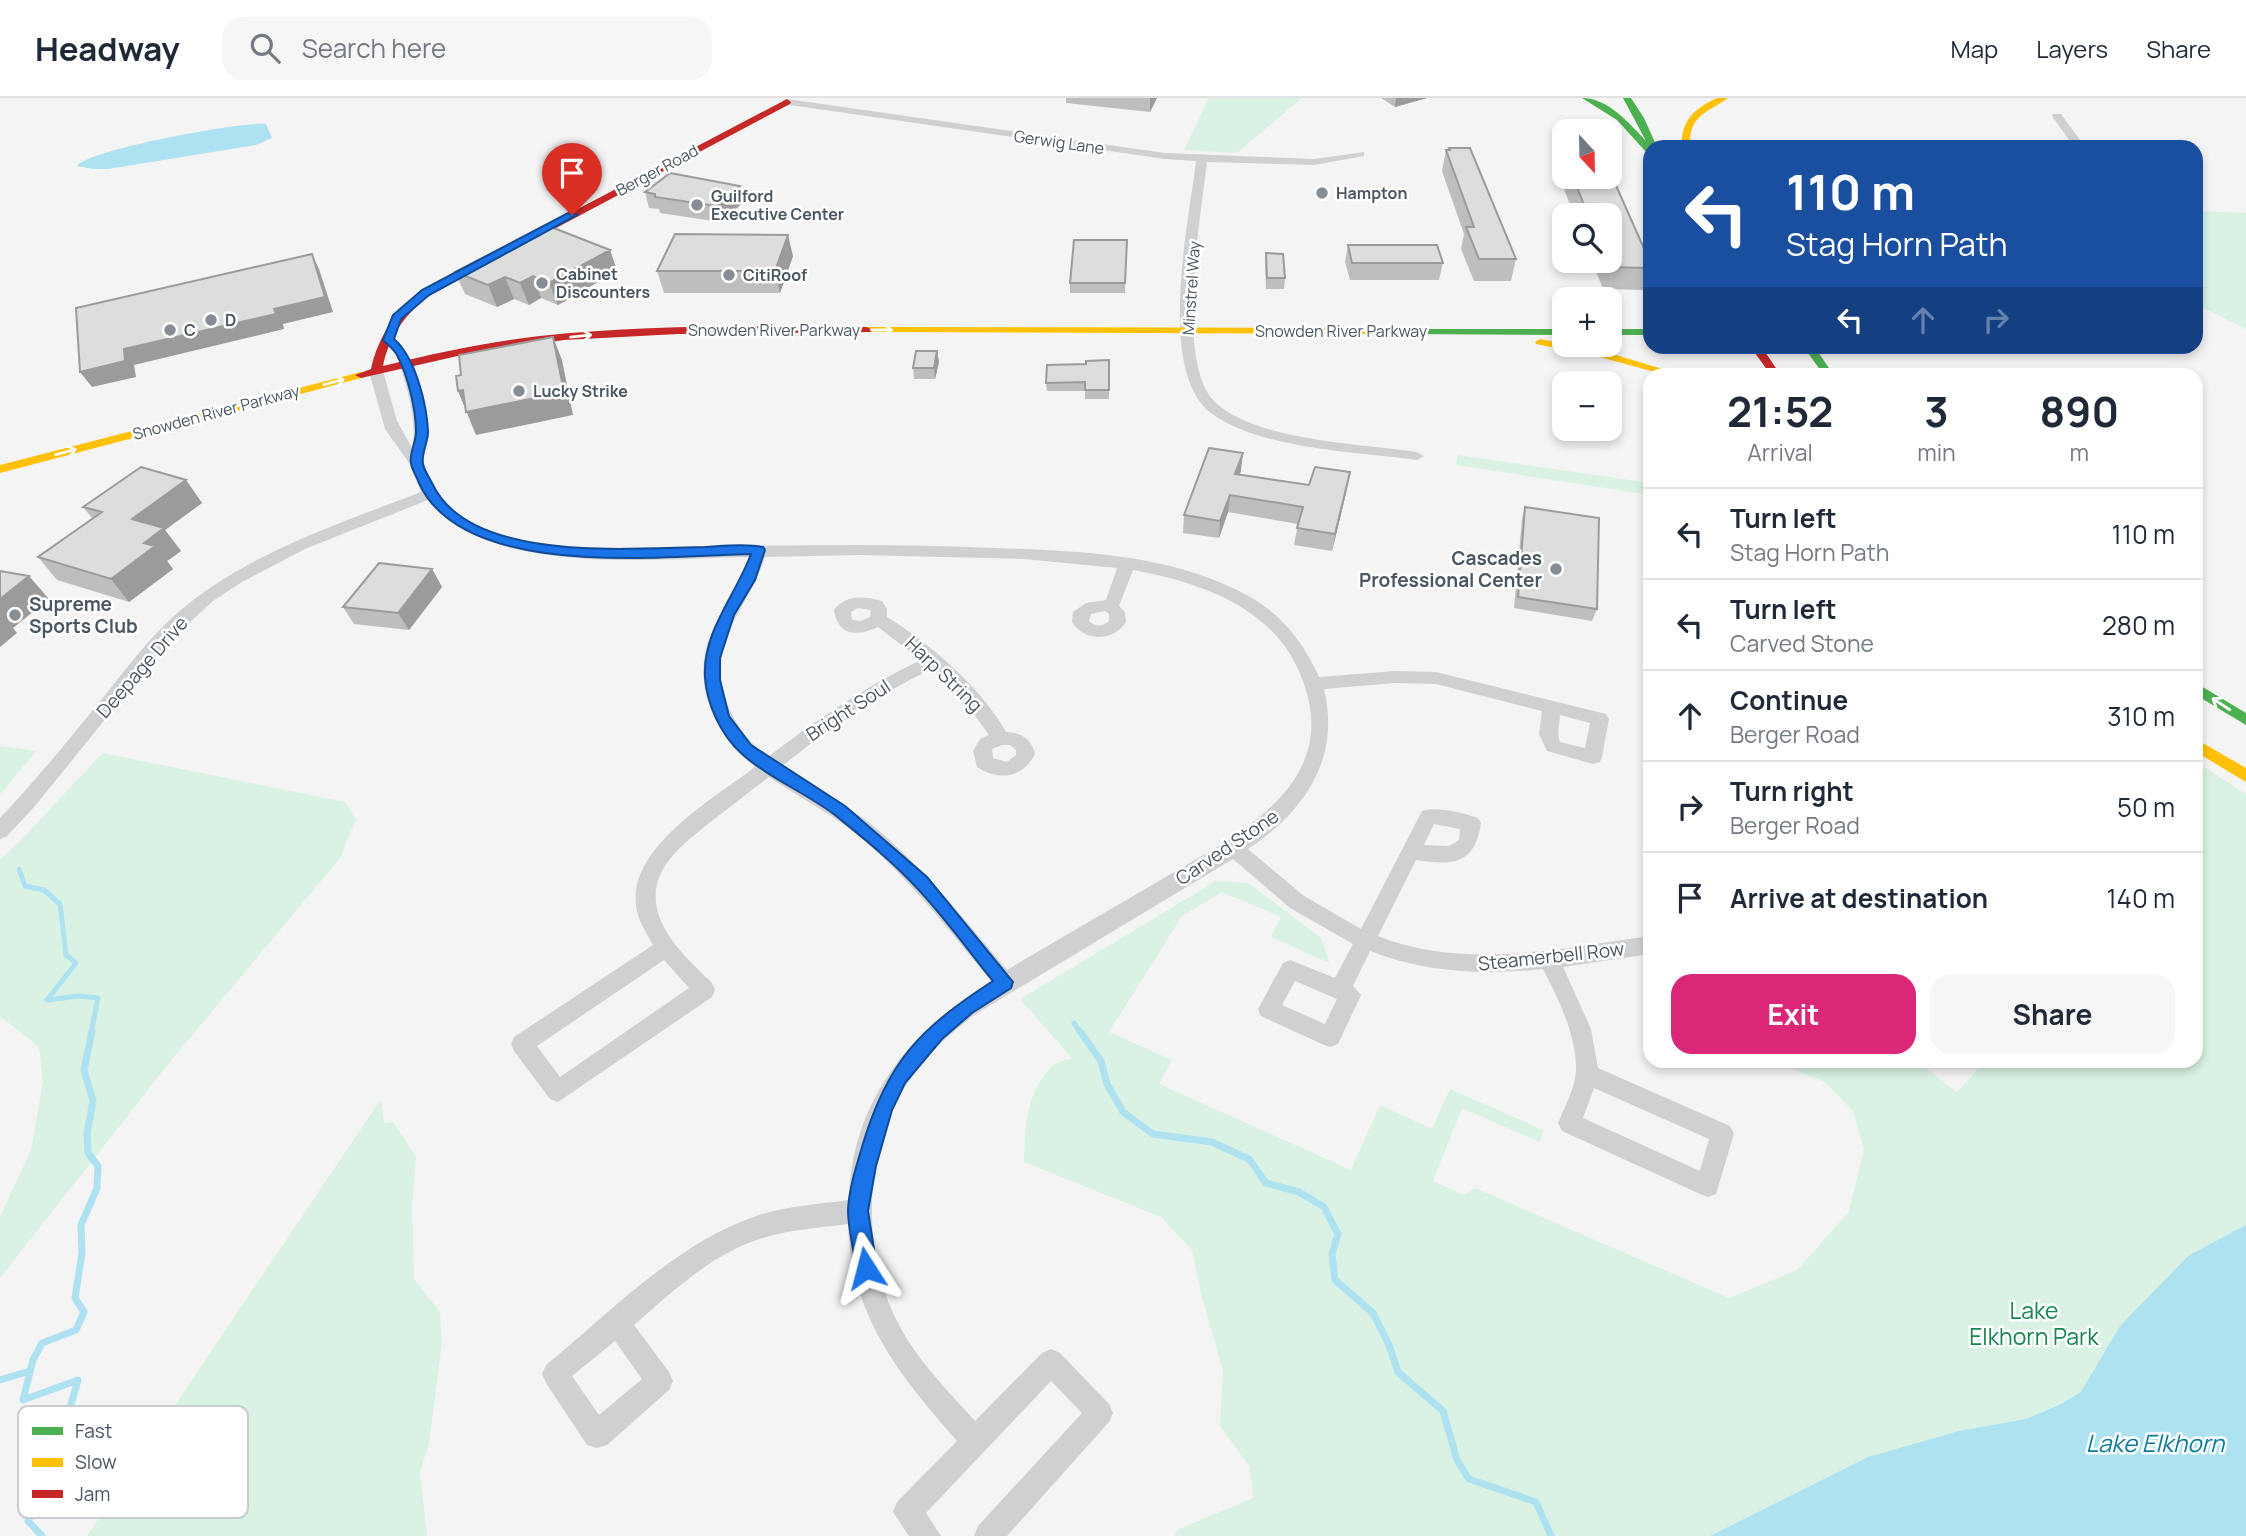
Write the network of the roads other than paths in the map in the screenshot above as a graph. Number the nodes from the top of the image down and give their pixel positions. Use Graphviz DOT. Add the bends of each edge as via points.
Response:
graph roads {
  1 [pos="759,98"];
  2 [pos="1586,98"];
  3 [pos="1627,98"];
  4 [pos="1724,98"];
  5 [pos="791,100"];
  6 [pos="2057,116"];
  7 [pos="1640,118"];
  8 [pos="1648,140"];
  9 [pos="1661,140"];
  10 [pos="1686,140"];
  11 [pos="2075,140"];
  12 [pos="1643,141"];
  13 [pos="1360,155"];
  14 [pos="1202,159"];
  15 [pos="1552,317"];
  16 [pos="1622,317"];
  17 [pos="1643,317"];
  18 [pos="1187,323"];
  19 [pos="1411,331"];
  20 [pos="1552,332"];
  21 [pos="1622,332"];
  22 [pos="1643,332"];
  23 [pos="399,351"];
  24 [pos="377,363"];
  25 [pos="1652,368"];
  26 [pos="53,438"];
  27 [pos="1417,456"];
  28 [pos="416,462"];
  29 [pos="0,469"];
  30 [pos="430,494"];
  31 [pos="759,550"];
  32 [pos="1127,564"];
  33 [pos="1110,607"];
  34 [pos="878,619"];
  35 [pos="931,662"];
  36 [pos="1313,684"];
  37 [pos="2203,692"];
  38 [pos="1552,708"];
  39 [pos="2246,720"];
  40 [pos="1000,738"];
  41 [pos="2203,748"];
  42 [pos="769,766"];
  43 [pos="2246,776"];
  44 [pos="0,831"];
  45 [pos="1233,848"];
  46 [pos="1410,851"];
  47 [pos="1365,940"];
  48 [pos="1643,946"];
  49 [pos="666,947"];
  50 [pos="1549,961"];
  51 [pos="1005,982"];
  52 [pos="1340,990"];
  53 [pos="1587,1074"];
  54 [pos="858,1211"];
  55 [pos="617,1323"];
  56 [pos="975,1441"];
  57 [pos="927,1536"];
  58 [pos="988,1536"];
  1 -- 5 [label="main road, Gerwig Lane"];
  2 -- 12 [label="main road" via="1620,118"];
  3 -- 7 [label="main road"];
  4 -- 10 [label="main road" via="1689,119"];
  5 -- 14 [label="street, Gerwig Lane"];
  5 -- 23 [label="main road, Berger Road" via="426,292 397,318"];
  6 -- 11 [label="street"];
  7 -- 8 [label="main road"];
  7 -- 9 [label="main road"];
  13 -- 14 [label="street, Gerwig Lane" via="1314,162"];
  14 -- 18 [label="street, Minstrel Way"];
  15 -- 18 [label="main road, Snowden River Parkway"];
  16 -- 17 [label="main road"];
  18 -- 19 [label="main road, Snowden River Parkway"];
  18 -- 23 [label="main road, Snowden River Parkway" via="656,315 514,329"];
  18 -- 27 [label="street, Minstrel Way" via="1195,384 1212,406 1232,420 1286,436"];
  19 -- 20 [label="main road, Snowden River Parkway"];
  19 -- 25 [label="main road" via="1580,348"];
  21 -- 22 [label="main road"];
  23 -- 24 [label="main road, Snowden River Parkway"];
  23 -- 28 [label="street" via="419,411 422,435"];
  24 -- 26 [label="main road, Snowden River Parkway"];
  24 -- 28 [label="street, Carved Stone" via="387,416 397,440"];
  29 -- 24 [label="main road, Snowden River Parkway, one-way"];
  28 -- 30 [label="street, Carved Stone"];
  30 -- 31 [label="street, Carved Stone" via="466,526 529,548 612,554"];
  30 -- 44 [label="street, Deepage Drive" via="293,548 207,598 162,638"];
  31 -- 32 [label="street, Carved Stone" via="950,551"];
  31 -- 42 [label="street" via="718,637 712,680 731,732"];
  32 -- 33 [label="street"];
  32 -- 36 [label="street, Carved Stone" via="1196,580 1246,602 1283,633 1301,656"];
  34 -- 35 [label="street, Harp String"];
  35 -- 40 [label="street, Harp String" via="990,718"];
  35 -- 42 [label="street, Bright Soul" via="843,710"];
  36 -- 38 [label="street" via="1436,678"];
  36 -- 45 [label="street, Carved Stone" via="1321,726 1310,772 1282,811"];
  39 -- 37 [label="main road, one-way"];
  41 -- 43 [label="main road"];
  42 -- 49 [label="street, Bright Soul" via="655,860 644,887 644,901 655,933"];
  42 -- 51 [label="street" via="839,810 894,856 921,881"];
  45 -- 47 [label="street, Steamerbell Row" via="1305,908"];
  45 -- 51 [label="street, Carved Stone"];
  46 -- 47 [label="street"];
  47 -- 50 [label="street, Steamerbell Row" via="1406,955 1462,965"];
  47 -- 52 [label="street"];
  48 -- 50 [label="street, Steamerbell Row"];
  49 -- 49 [label="street, Bright Soul" via="704,990 558,1092 522,1044"];
  50 -- 53 [label="street" via="1580,1023"];
  51 -- 54 [label="street, Carved Stone" via="936,1033 899,1077 874,1136"];
  53 -- 53 [label="street" via="1722,1134 1708,1186 1570,1123"];
  54 -- 55 [label="street" via="749,1231 685,1266"];
  54 -- 56 [label="street, Carved Stone" via="870,1286 882,1319 921,1379"];
  56 -- 57 [label="street" via="907,1512"];
  56 -- 58 [label="street" via="1051,1362 1100,1413"];
}
